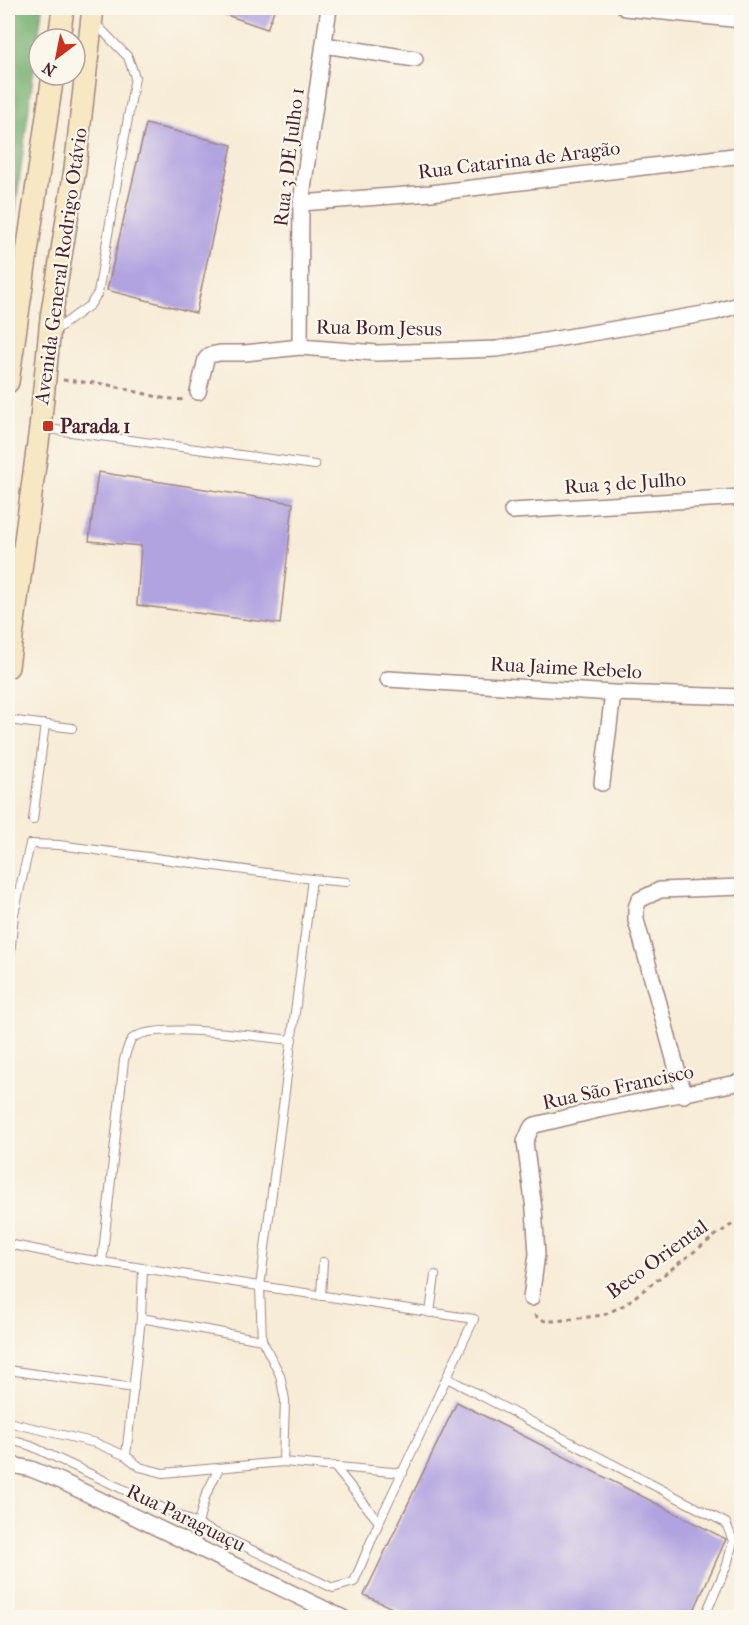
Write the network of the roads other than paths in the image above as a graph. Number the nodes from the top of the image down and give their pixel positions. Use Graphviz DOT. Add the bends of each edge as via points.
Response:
graph roads {
  1 [pos="63,8"];
  2 [pos="329,8"];
  3 [pos="626,8"];
  4 [pos="631,8"];
  5 [pos="92,13"];
  6 [pos="741,20"];
  7 [pos="61,27"];
  8 [pos="324,45"];
  9 [pos="415,59"];
  10 [pos="51,87"];
  11 [pos="741,155"];
  12 [pos="301,204"];
  13 [pos="741,304"];
  14 [pos="49,334"];
  15 [pos="300,347"];
  16 [pos="8,382"];
  17 [pos="198,392"];
  18 [pos="40,428"];
  19 [pos="315,465"];
  20 [pos="741,497"];
  21 [pos="512,511"];
  22 [pos="8,667"];
  23 [pos="388,678"];
  24 [pos="613,693"];
  25 [pos="741,697"];
  26 [pos="8,720"];
  27 [pos="45,724"];
  28 [pos="72,728"];
  29 [pos="602,783"];
  30 [pos="33,820"];
  31 [pos="312,879"];
  32 [pos="346,882"];
  33 [pos="741,887"];
  34 [pos="8,976"];
  35 [pos="292,1040"];
  36 [pos="741,1082"];
  37 [pos="684,1095"];
  38 [pos="8,1244"];
  39 [pos="102,1262"];
  40 [pos="323,1262"];
  41 [pos="143,1268"];
  42 [pos="435,1275"];
  43 [pos="260,1287"];
  44 [pos="321,1296"];
  45 [pos="531,1298"];
  46 [pos="430,1313"];
  47 [pos="141,1318"];
  48 [pos="262,1340"];
  49 [pos="8,1370"];
  50 [pos="447,1378"];
  51 [pos="134,1388"];
  52 [pos="8,1422"];
  53 [pos="8,1439"];
  54 [pos="126,1456"];
  55 [pos="283,1462"];
  56 [pos="8,1464"];
  57 [pos="334,1466"];
  58 [pos="218,1470"];
  59 [pos="403,1473"];
  60 [pos="379,1522"];
  61 [pos="198,1524"];
  62 [pos="343,1617"];
  63 [pos="704,1617"];
  1 -- 7 [label="main road"];
  2 -- 8 [label="street, Rua 3 DE Julho 1"];
  3 -- 4 [label="street"];
  4 -- 6 [label="street"];
  5 -- 14 [label="main road, Avenida General Rodrigo Otávio" via="75,169"];
  5 -- 14 [label="lane" via="128,57 135,76 98,293 84,310"];
  8 -- 9 [label="street"];
  8 -- 12 [label="street, Rua 3 DE Julho 1"];
  10 -- 16 [label="main road, Avenida General Rodrigo Otávio"];
  11 -- 12 [label="street, Rua Catarina de Aragão" via="430,193"];
  12 -- 15 [label="street, Rua 3 DE Julho 1"];
  13 -- 15 [label="street, Rua Bom Jesus" via="716,312 497,349 377,353"];
  14 -- 18 [label="main road, Avenida General Rodrigo Otávio"];
  15 -- 17 [label="street, Rua Bom Jesus" via="210,355"];
  18 -- 19 [label="lane"];
  18 -- 22 [label="main road, Avenida General Rodrigo Otávio"];
  20 -- 21 [label="street, Rua 3 de Julho"];
  23 -- 24 [label="street, Rua Jaime Rebelo"];
  24 -- 25 [label="street, Rua Jaime Rebelo"];
  24 -- 29 [label="street"];
  26 -- 27 [label="lane"];
  27 -- 28 [label="lane"];
  27 -- 30 [label="lane"];
  31 -- 32 [label="lane"];
  31 -- 34 [label="lane" via="30,844 15,914"];
  31 -- 35 [label="lane"];
  33 -- 37 [label="street" via="660,891 646,895 636,908"];
  35 -- 39 [label="lane" via="168,1029 145,1031 132,1039 123,1060"];
  35 -- 43 [label="lane"];
  36 -- 37 [label="street, Rua São Francisco"];
  37 -- 45 [label="street, Rua São Francisco" via="598,1110 531,1128 525,1142 537,1254"];
  38 -- 39 [label="lane"];
  39 -- 41 [label="lane"];
  40 -- 44 [label="lane"];
  41 -- 43 [label="lane"];
  41 -- 47 [label="lane"];
  42 -- 46 [label="lane"];
  43 -- 44 [label="lane"];
  43 -- 48 [label="lane"];
  44 -- 46 [label="lane"];
  46 -- 50 [label="lane" via="474,1319"];
  47 -- 48 [label="lane"];
  47 -- 51 [label="lane"];
  48 -- 55 [label="lane" via="280,1376 285,1400"];
  49 -- 51 [label="lane"];
  50 -- 59 [label="lane"];
  50 -- 63 [label="lane" via="726,1523 733,1541"];
  51 -- 54 [label="lane"];
  52 -- 54 [label="lane" via="96,1443"];
  53 -- 61 [label="lane" via="31,1446"];
  54 -- 58 [label="lane" via="140,1467 163,1473"];
  55 -- 57 [label="lane"];
  55 -- 58 [label="lane"];
  56 -- 62 [label="street, Rua Paraguaçu" via="61,1481"];
  57 -- 59 [label="lane"];
  57 -- 60 [label="lane"];
  58 -- 61 [label="lane"];
  59 -- 60 [label="lane"];
  60 -- 61 [label="lane" via="354,1582 333,1588"];
}
